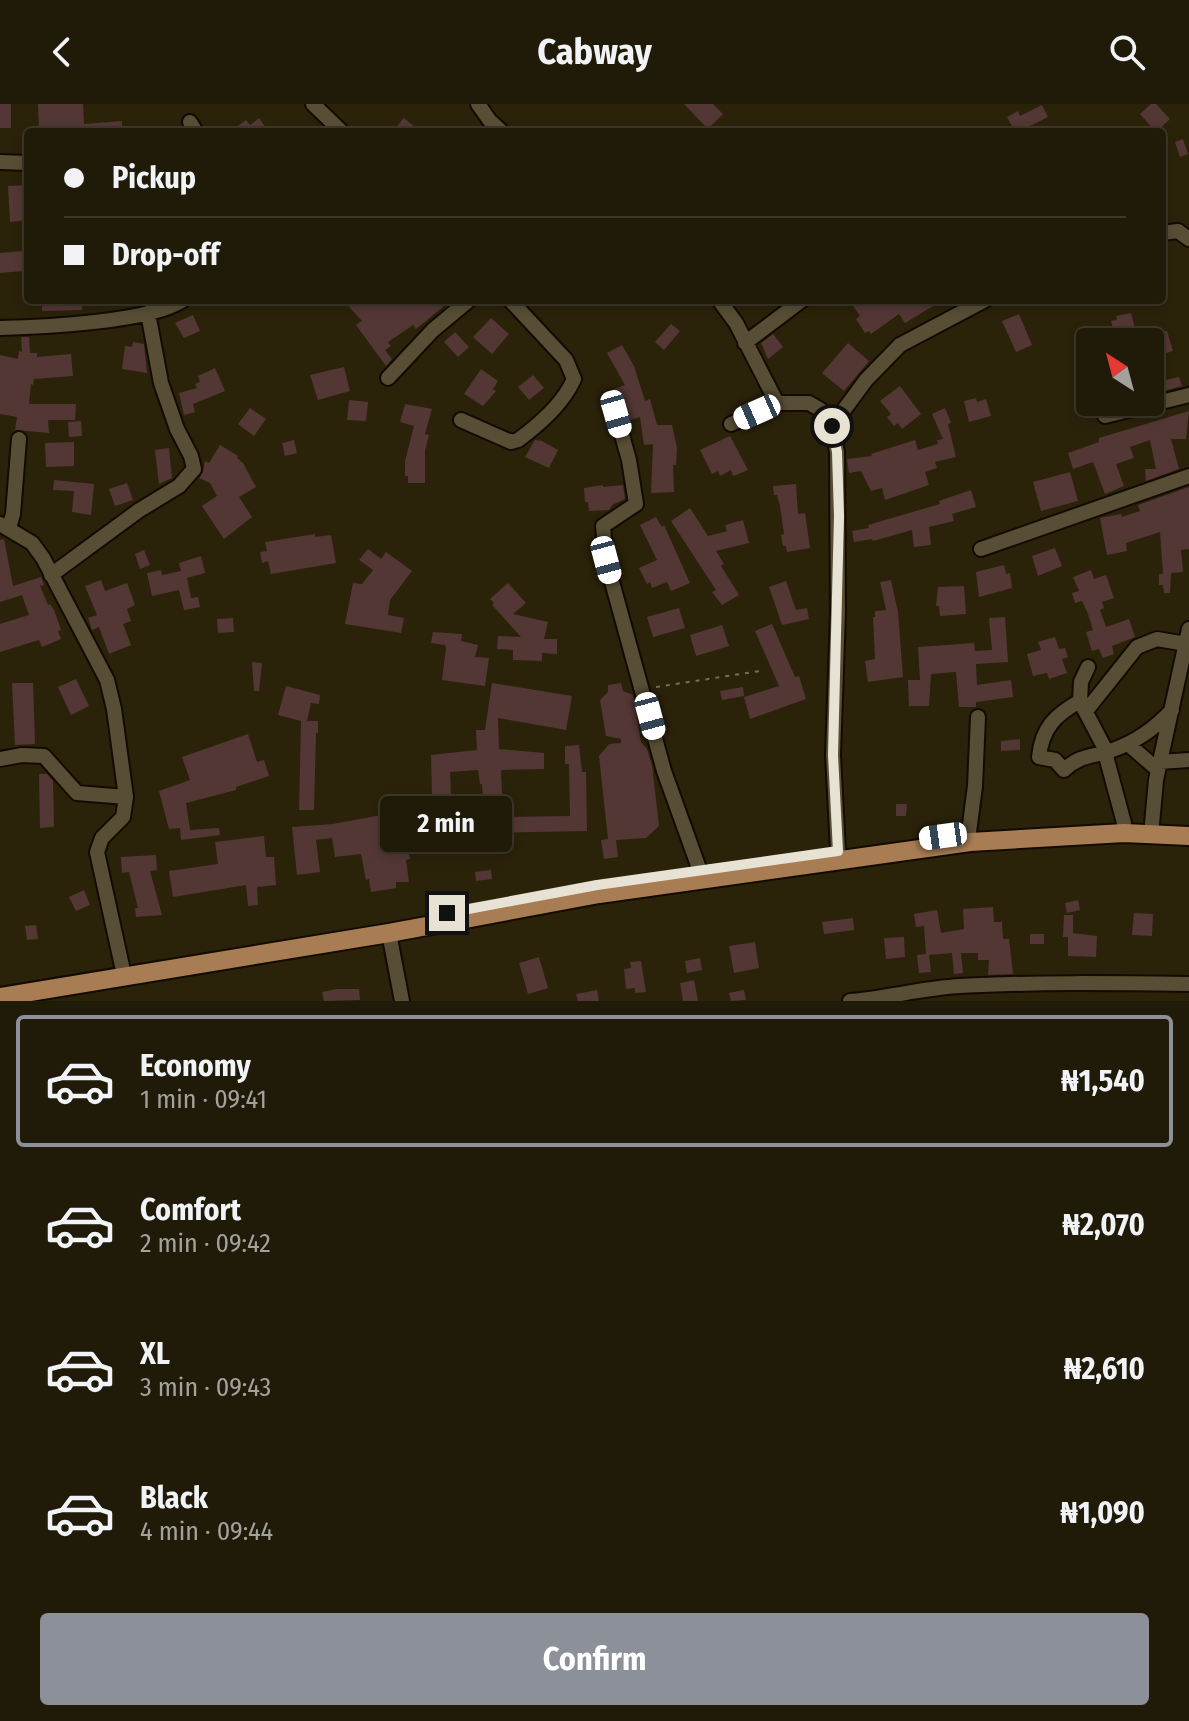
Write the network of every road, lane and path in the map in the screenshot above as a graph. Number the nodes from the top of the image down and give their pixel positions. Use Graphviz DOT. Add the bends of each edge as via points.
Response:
graph roads {
  1 [pos="313,104"];
  2 [pos="478,104"];
  3 [pos="338,128"];
  4 [pos="498,128"];
  5 [pos="0,162"];
  6 [pos="24,163"];
  7 [pos="1166,232"];
  8 [pos="1189,239"];
  9 [pos="177,304"];
  10 [pos="464,304"];
  11 [pos="514,304"];
  12 [pos="722,304"];
  13 [pos="797,304"];
  14 [pos="977,304"];
  15 [pos="148,313"];
  16 [pos="0,328"];
  17 [pos="745,343"];
  18 [pos="388,378"];
  19 [pos="1189,395"];
  20 [pos="1164,401"];
  21 [pos="777,403"];
  22 [pos="616,414"];
  23 [pos="461,420"];
  24 [pos="731,424"];
  25 [pos="832,426"];
  26 [pos="19,439"];
  27 [pos="1189,476"];
  28 [pos="5,526"];
  29 [pos="981,549"];
  30 [pos="51,575"];
  31 [pos="1188,637"];
  32 [pos="1088,667"];
  33 [pos="760,671"];
  34 [pos="643,689"];
  35 [pos="1083,706"];
  36 [pos="1172,710"];
  37 [pos="978,717"];
  38 [pos="1128,744"];
  39 [pos="1105,752"];
  40 [pos="0,759"];
  41 [pos="1189,760"];
  42 [pos="1159,766"];
  43 [pos="126,797"];
  44 [pos="1124,823"];
  45 [pos="1152,824"];
  46 [pos="1189,824"];
  47 [pos="969,832"];
  48 [pos="1189,836"];
  49 [pos="838,851"];
  50 [pos="700,871"];
  51 [pos="389,933"];
  52 [pos="122,966"];
  53 [pos="1189,984"];
  54 [pos="0,987"];
  55 [pos="0,997"];
  56 [pos="893,999"];
  57 [pos="402,1001"];
  58 [pos="850,1001"];
  1 -- 3 [label="street"];
  2 -- 4 [label="street"];
  5 -- 6 [label="street"];
  7 -- 8 [label="street" via="1178,231"];
  9 -- 15 [label="street"];
  10 -- 18 [label="street"];
  11 -- 23 [label="street" via="566,360 574,379 569,390 555,408 511,442"];
  12 -- 17 [label="street"];
  13 -- 17 [label="street"];
  14 -- 25 [label="street" via="900,345"];
  15 -- 16 [label="street"];
  15 -- 30 [label="street" via="161,383 194,469 179,486"];
  17 -- 21 [label="street"];
  19 -- 20 [label="street"];
  21 -- 24 [label="street"];
  21 -- 25 [label="street" via="809,403"];
  22 -- 34 [label="street" via="636,504 608,521 602,533"];
  25 -- 49 [label="street" via="839,516 833,755"];
  26 -- 28 [label="street" via="13,514"];
  27 -- 29 [label="street"];
  28 -- 30 [label="street" via="32,543"];
  30 -- 43 [label="street" via="107,680"];
  31 -- 35 [label="street" via="1157,639 1137,647"];
  31 -- 36 [label="street"];
  32 -- 35 [label="street" via="1081,682"];
  33 -- 34 [label="path"];
  34 -- 50 [label="street" via="664,771"];
  35 -- 39 [label="street"];
  35 -- 39 [label="street" via="1063,710 1050,723 1039,757 1055,760 1064,770 1089,754"];
  36 -- 38 [label="street"];
  36 -- 42 [label="street"];
  37 -- 47 [label="street"];
  38 -- 39 [label="street"];
  38 -- 42 [label="street"];
  39 -- 44 [label="street"];
  40 -- 43 [label="street" via="44,756 77,793"];
  41 -- 42 [label="street"];
  42 -- 45 [label="street"];
  43 -- 52 [label="street" via="123,817 102,838 97,852"];
  44 -- 45 [label="main road"];
  44 -- 47 [label="main road"];
  45 -- 46 [label="main road"];
  47 -- 49 [label="main road"];
  48 -- 51 [label="main road" via="1124,833 970,842 599,894"];
  49 -- 50 [label="main road"];
  50 -- 52 [label="main road"];
  51 -- 55 [label="main road"];
  51 -- 57 [label="street"];
  52 -- 54 [label="main road"];
  53 -- 56 [label="street" via="957,986"];
  56 -- 58 [label="street"];
}
